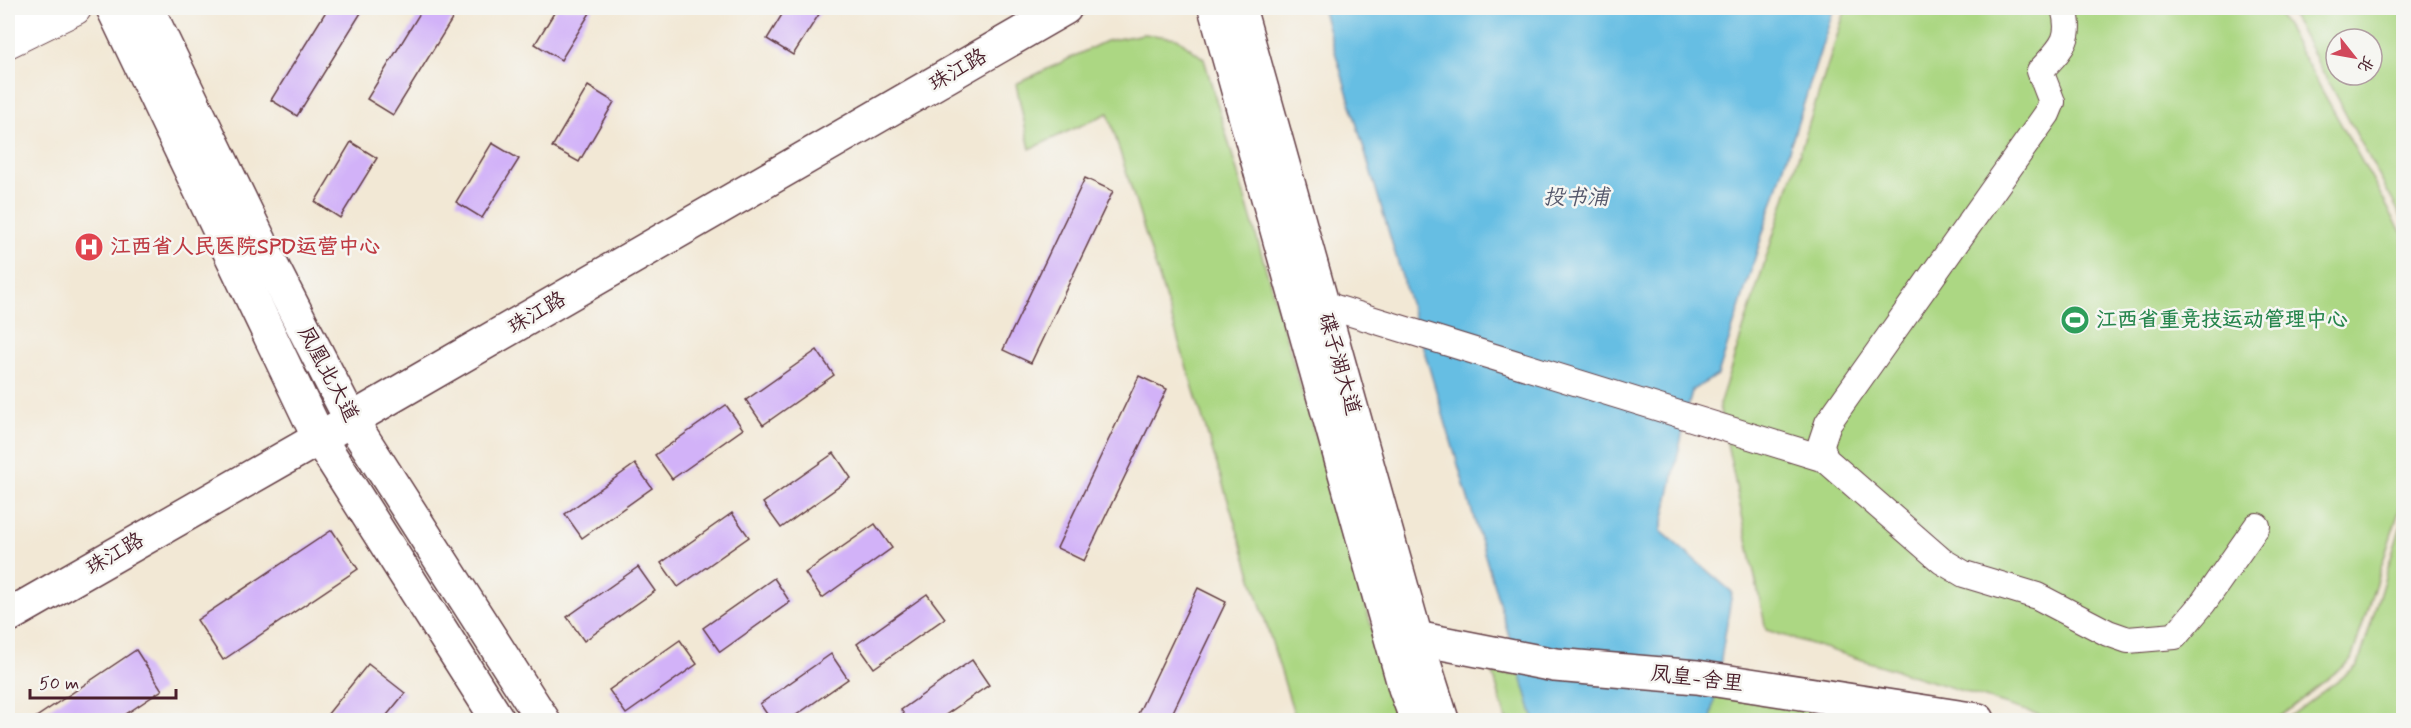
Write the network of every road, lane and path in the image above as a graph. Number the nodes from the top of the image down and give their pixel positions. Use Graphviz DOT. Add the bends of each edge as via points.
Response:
graph roads {
  1 [pos="34,8"];
  2 [pos="79,8"];
  3 [pos="113,8"];
  4 [pos="147,8"];
  5 [pos="1065,8"];
  6 [pos="1215,8"];
  7 [pos="1239,8"];
  8 [pos="2064,8"];
  9 [pos="8,21"];
  10 [pos="8,45"];
  11 [pos="1322,304"];
  12 [pos="351,420"];
  13 [pos="319,438"];
  14 [pos="1825,459"];
  15 [pos="2257,526"];
  16 [pos="8,616"];
  17 [pos="1416,638"];
  18 [pos="1854,710"];
  19 [pos="498,720"];
  20 [pos="543,720"];
  21 [pos="1417,720"];
  22 [pos="1442,720"];
  23 [pos="1978,720"];
  1 -- 9 [label="street"];
  2 -- 10 [label="street"];
  3 -- 13 [label="main road, 凤凰北大道"];
  4 -- 12 [label="main road, 凤凰北大道"];
  5 -- 12 [label="main road, 珠江路"];
  6 -- 21 [label="main road, 碟子湖大道" via="1395,654"];
  7 -- 11 [label="main road, 碟子湖大道"];
  8 -- 14 [label="street" via="2066,40 2040,71 2052,102 2047,114 1828,423 1821,444"];
  11 -- 14 [label="street"];
  11 -- 17 [label="main road, 碟子湖大道"];
  12 -- 13 [label="main road, 珠江路"];
  12 -- 20 [label="main road, 凤凰北大道"];
  13 -- 16 [label="main road, 珠江路"];
  13 -- 19 [label="main road, 凤凰北大道"];
  14 -- 15 [label="street" via="1965,574 2037,596 2128,640 2175,636 2204,603"];
  17 -- 18 [label="main road, 凤皇-舍里" via="1555,664 1697,677"];
  17 -- 22 [label="main road, 碟子湖大道"];
  18 -- 23 [label="main road, 凤皇-舍里"];
}
